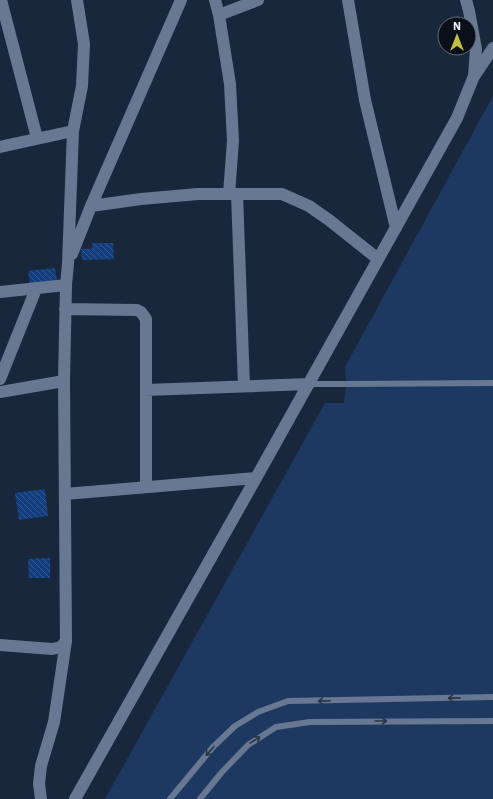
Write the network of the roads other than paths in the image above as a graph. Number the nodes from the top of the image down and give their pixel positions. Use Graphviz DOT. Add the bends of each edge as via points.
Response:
graph roads {
  1 [pos="1,0"];
  2 [pos="77,0"];
  3 [pos="181,0"];
  4 [pos="215,0"];
  5 [pos="258,0"];
  6 [pos="348,0"];
  7 [pos="466,0"];
  8 [pos="219,15"];
  9 [pos="493,48"];
  10 [pos="474,76"];
  11 [pos="73,131"];
  12 [pos="37,138"];
  13 [pos="0,147"];
  14 [pos="233,194"];
  15 [pos="90,206"];
  16 [pos="396,228"];
  17 [pos="378,259"];
  18 [pos="68,264"];
  19 [pos="66,285"];
  20 [pos="36,289"];
  21 [pos="0,291"];
  22 [pos="65,309"];
  23 [pos="0,379"];
  24 [pos="64,381"];
  25 [pos="493,382"];
  26 [pos="309,384"];
  27 [pos="244,386"];
  28 [pos="146,390"];
  29 [pos="0,392"];
  30 [pos="256,478"];
  31 [pos="146,487"];
  32 [pos="65,494"];
  33 [pos="66,641"];
  34 [pos="0,646"];
  35 [pos="493,697"];
  36 [pos="493,721"];
  37 [pos="41,799"];
  38 [pos="75,799"];
  39 [pos="170,799"];
  40 [pos="200,799"];
  1 -- 12 [label="street"];
  2 -- 11 [label="street" via="84,44 82,86"];
  3 -- 15 [label="street"];
  4 -- 8 [label="street"];
  5 -- 8 [label="street"];
  6 -- 16 [label="street" via="365,100"];
  7 -- 10 [label="street" via="476,50"];
  8 -- 14 [label="street" via="230,84"];
  9 -- 10 [label="street"];
  10 -- 16 [label="street" via="457,118"];
  11 -- 12 [label="street"];
  11 -- 18 [label="street"];
  12 -- 13 [label="street"];
  14 -- 15 [label="street" via="198,194"];
  14 -- 17 [label="street" via="282,194 309,206"];
  14 -- 27 [label="street"];
  15 -- 18 [label="street"];
  16 -- 17 [label="street"];
  17 -- 26 [label="street"];
  18 -- 19 [label="street"];
  19 -- 20 [label="street"];
  19 -- 22 [label="street"];
  20 -- 21 [label="street"];
  20 -- 23 [label="street"];
  22 -- 24 [label="street"];
  22 -- 28 [label="street" via="141,312 146,319"];
  24 -- 29 [label="street"];
  24 -- 32 [label="street"];
  25 -- 26 [label="lane"];
  26 -- 27 [label="street"];
  26 -- 30 [label="street"];
  27 -- 28 [label="street"];
  28 -- 31 [label="street"];
  30 -- 31 [label="street"];
  30 -- 38 [label="street"];
  31 -- 32 [label="street"];
  32 -- 33 [label="street"];
  33 -- 34 [label="street" via="61,647 52,649"];
  33 -- 37 [label="street" via="54,722 41,766"];
  35 -- 39 [label="lane, one-way" via="288,701 258,712 235,726 213,747"];
  40 -- 36 [label="lane, one-way" via="248,744 276,727 310,722"];
}
